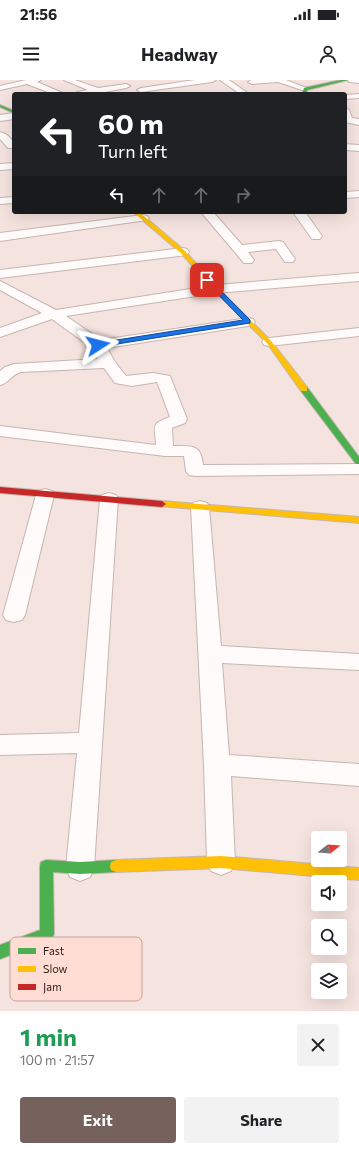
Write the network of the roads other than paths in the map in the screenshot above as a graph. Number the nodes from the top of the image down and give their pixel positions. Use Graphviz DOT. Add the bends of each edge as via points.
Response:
graph roads {
  1 [pos="37,80"];
  2 [pos="68,80"];
  3 [pos="111,80"];
  4 [pos="212,80"];
  5 [pos="224,80"];
  6 [pos="279,80"];
  7 [pos="346,80"];
  8 [pos="352,80"];
  9 [pos="359,81"];
  10 [pos="28,82"];
  11 [pos="252,82"];
  12 [pos="185,83"];
  13 [pos="2,86"];
  14 [pos="126,86"];
  15 [pos="140,90"];
  16 [pos="98,91"];
  17 [pos="56,92"];
  18 [pos="92,92"];
  19 [pos="101,92"];
  20 [pos="144,92"];
  21 [pos="178,92"];
  22 [pos="243,92"];
  23 [pos="304,92"];
  24 [pos="359,96"];
  25 [pos="347,97"];
  26 [pos="347,109"];
  27 [pos="12,116"];
  28 [pos="0,118"];
  29 [pos="359,122"];
  30 [pos="5,137"];
  31 [pos="11,146"];
  32 [pos="347,147"];
  33 [pos="359,148"];
  34 [pos="12,166"];
  35 [pos="0,167"];
  36 [pos="359,194"];
  37 [pos="347,195"];
  38 [pos="12,200"];
  39 [pos="0,201"];
  40 [pos="209,214"];
  41 [pos="300,214"];
  42 [pos="140,215"];
  43 [pos="316,236"];
  44 [pos="0,237"];
  45 [pos="239,249"];
  46 [pos="183,252"];
  47 [pos="289,259"];
  48 [pos="248,260"];
  49 [pos="0,274"];
  50 [pos="359,277"];
  51 [pos="0,285"];
  52 [pos="216,289"];
  53 [pos="54,314"];
  54 [pos="248,322"];
  55 [pos="0,332"];
  56 [pos="359,332"];
  57 [pos="268,342"];
  58 [pos="98,345"];
  59 [pos="108,363"];
  60 [pos="0,380"];
  61 [pos="0,431"];
  62 [pos="165,451"];
  63 [pos="359,462"];
  64 [pos="359,469"];
  65 [pos="0,490"];
  66 [pos="45,495"];
  67 [pos="109,499"];
  68 [pos="200,507"];
  69 [pos="359,520"];
  70 [pos="14,615"];
  71 [pos="209,654"];
  72 [pos="359,662"];
  73 [pos="91,743"];
  74 [pos="0,745"];
  75 [pos="217,765"];
  76 [pos="359,775"];
  77 [pos="220,862"];
  78 [pos="80,868"];
  79 [pos="359,874"];
  80 [pos="39,937"];
  81 [pos="10,948"];
  82 [pos="0,952"];
  1 -- 10 [label="street"];
  2 -- 16 [label="street"];
  3 -- 14 [label="street"];
  4 -- 12 [label="street"];
  5 -- 22 [label="street"];
  6 -- 11 [label="street"];
  6 -- 23 [label="street"];
  7 -- 23 [label="street"];
  8 -- 9 [label="street"];
  10 -- 13 [label="street"];
  10 -- 17 [label="street"];
  12 -- 15 [label="street"];
  12 -- 21 [label="street" via="198,90"];
  14 -- 15 [label="street"];
  14 -- 16 [label="street"];
  15 -- 20 [label="street"];
  16 -- 18 [label="street"];
  16 -- 19 [label="street"];
  24 -- 25 [label="street"];
  26 -- 29 [label="street" via="348,120"];
  27 -- 28 [label="street"];
  30 -- 31 [label="street"];
  32 -- 33 [label="street"];
  34 -- 35 [label="street"];
  36 -- 37 [label="street"];
  38 -- 39 [label="street"];
  40 -- 45 [label="street"];
  41 -- 43 [label="street"];
  42 -- 44 [label="street"];
  42 -- 46 [label="street"];
  45 -- 47 [label="street" via="279,245"];
  45 -- 48 [label="street"];
  46 -- 49 [label="street"];
  46 -- 52 [label="street"];
  50 -- 52 [label="street"];
  51 -- 53 [label="street"];
  52 -- 53 [label="street"];
  52 -- 54 [label="street"];
  53 -- 55 [label="street"];
  53 -- 58 [label="street"];
  54 -- 57 [label="street"];
  54 -- 58 [label="street"];
  56 -- 57 [label="street"];
  57 -- 63 [label="street"];
  58 -- 59 [label="street"];
  59 -- 60 [label="street" via="19,367 10,370"];
  59 -- 62 [label="street" via="121,380 156,377 164,379 179,419 163,425"];
  61 -- 62 [label="street"];
  62 -- 64 [label="street" via="188,451 193,454 196,471"];
  65 -- 66 [label="street"];
  66 -- 67 [label="street"];
  66 -- 70 [label="street"];
  67 -- 68 [label="street"];
  67 -- 73 [label="street"];
  68 -- 69 [label="street"];
  68 -- 71 [label="street"];
  71 -- 72 [label="street"];
  71 -- 75 [label="street"];
  73 -- 74 [label="street"];
  73 -- 78 [label="street"];
  75 -- 76 [label="street"];
  75 -- 77 [label="street"];
  77 -- 78 [label="street"];
  77 -- 79 [label="street"];
  78 -- 80 [label="street" via="46,866 47,934"];
  81 -- 82 [label="street"];
}
